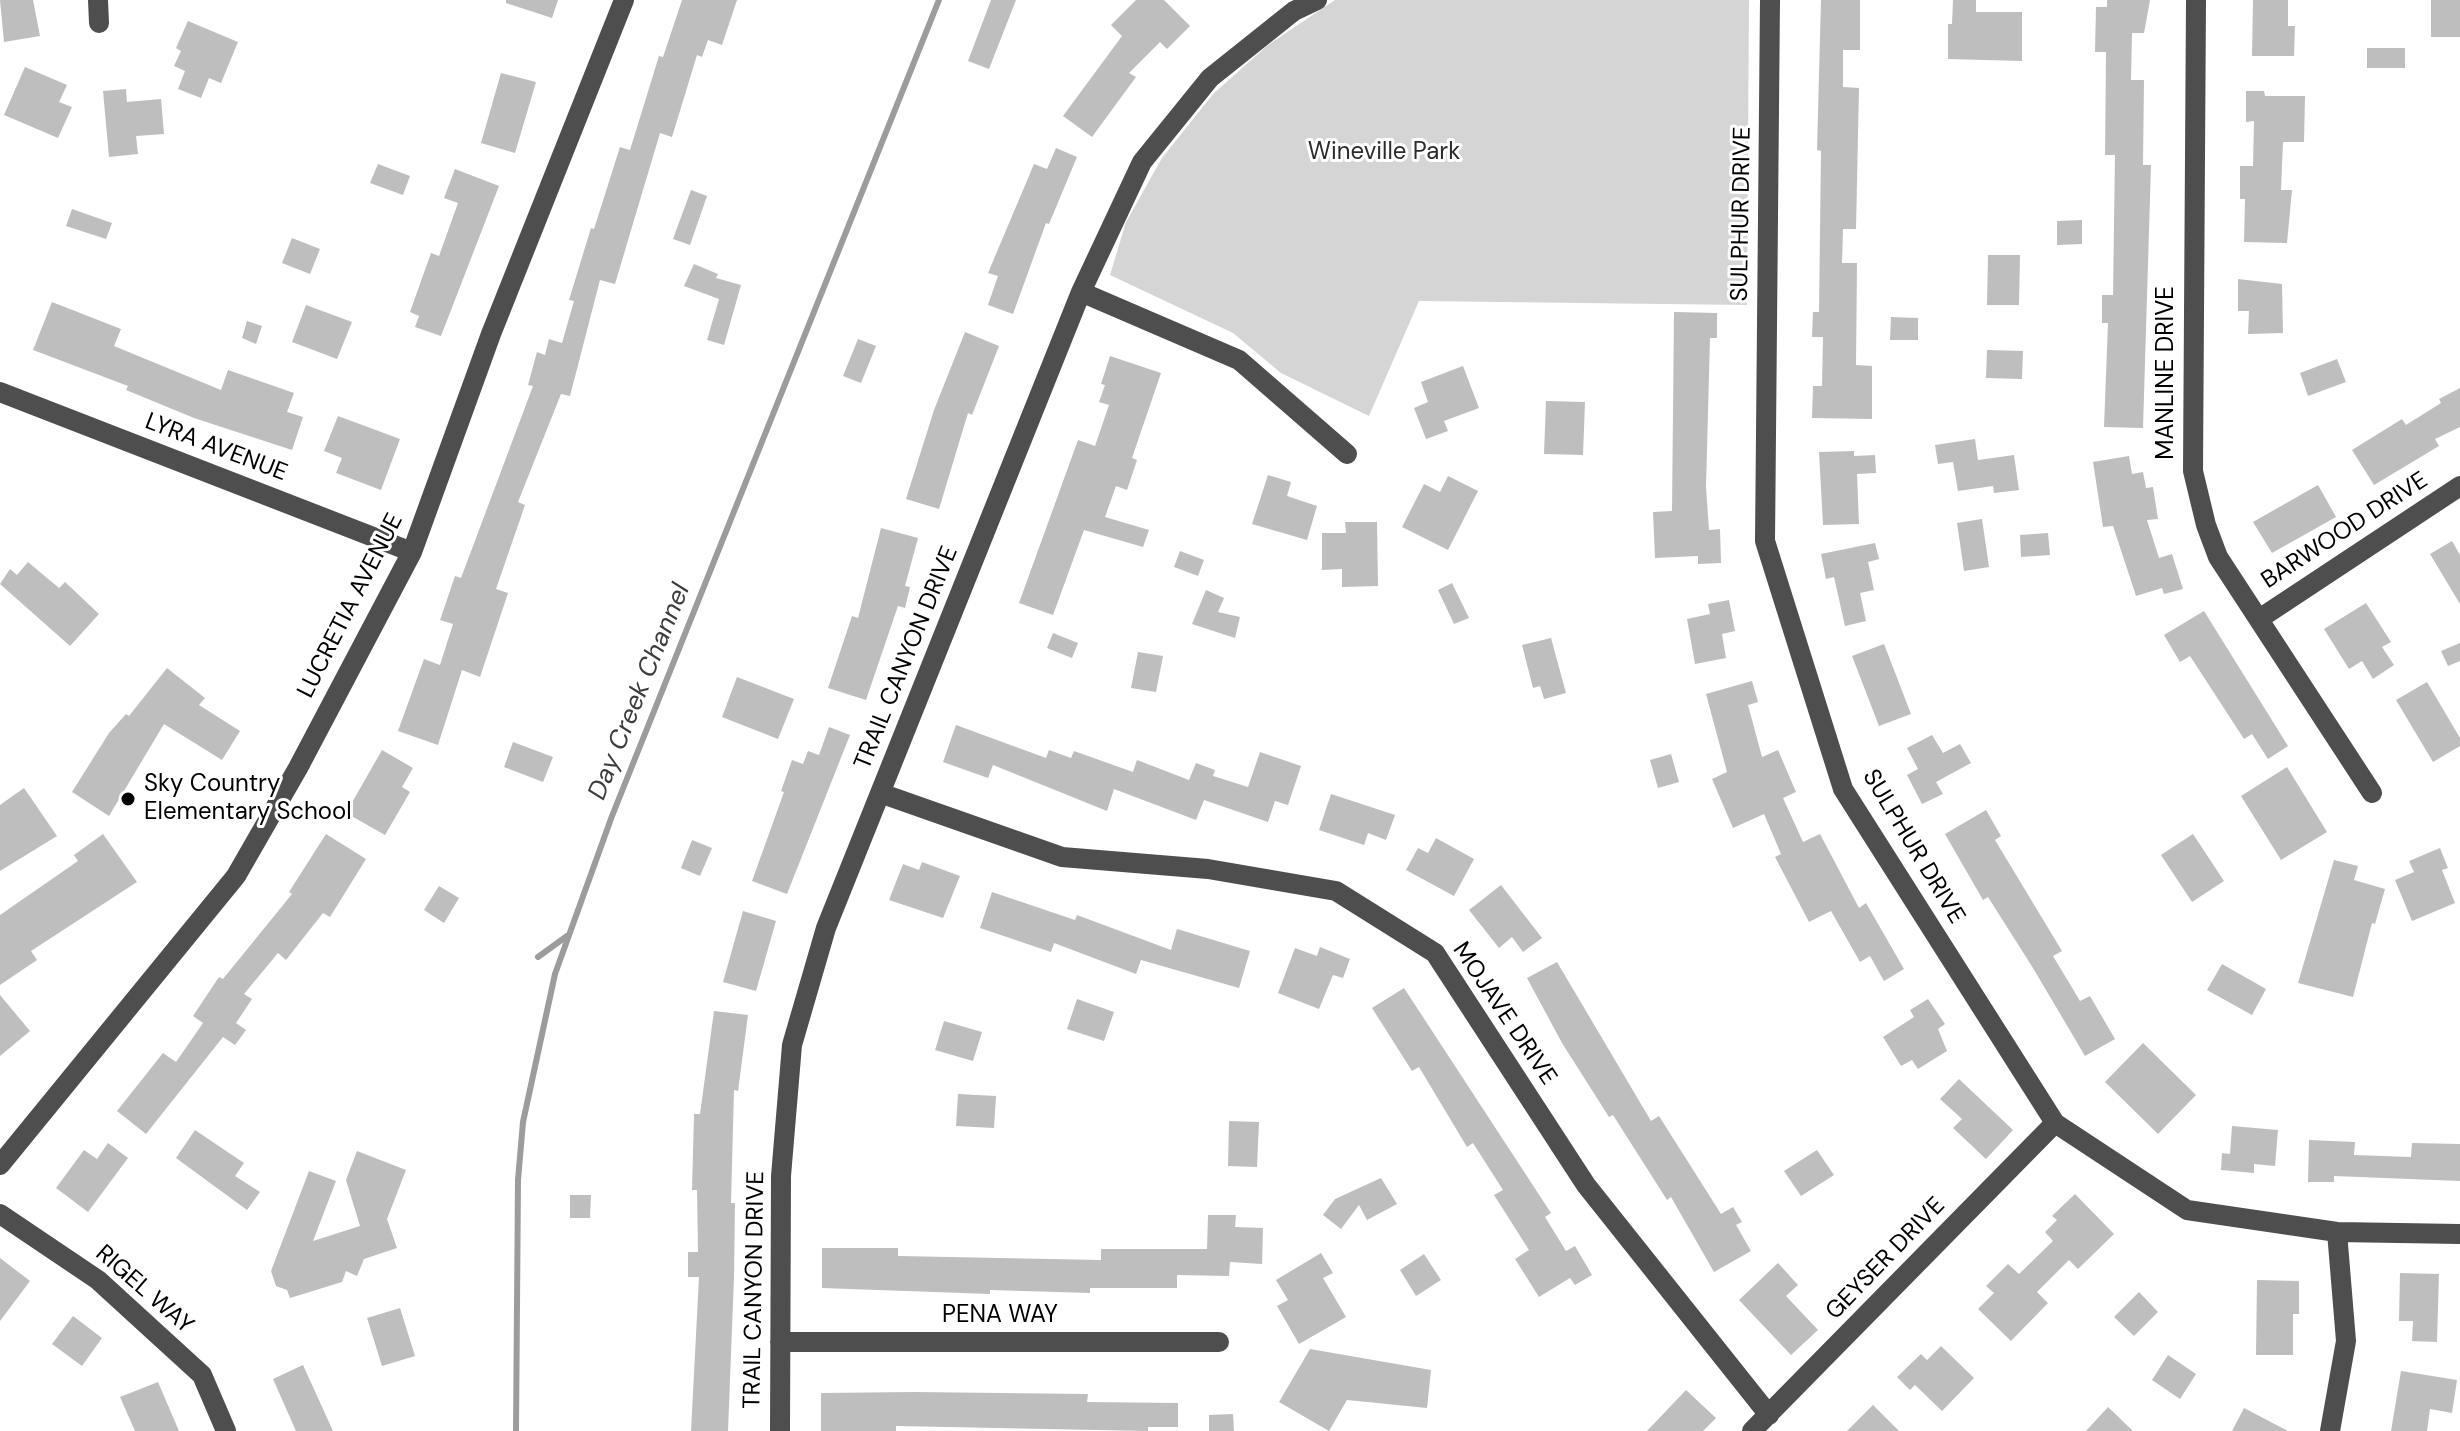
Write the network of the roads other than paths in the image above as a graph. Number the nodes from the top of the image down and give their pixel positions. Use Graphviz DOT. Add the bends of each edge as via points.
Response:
graph roads {
  1 [pos="98,0"];
  2 [pos="624,0"];
  3 [pos="1317,0"];
  4 [pos="1770,0"];
  5 [pos="2196,0"];
  6 [pos="99,23"];
  7 [pos="1081,292"];
  8 [pos="0,392"];
  9 [pos="1347,454"];
  10 [pos="2460,486"];
  11 [pos="412,552"];
  12 [pos="2259,619"];
  13 [pos="880,793"];
  14 [pos="2372,793"];
  15 [pos="2055,1123"];
  16 [pos="0,1165"];
  17 [pos="0,1214"];
  18 [pos="2337,1232"];
  19 [pos="2460,1234"];
  20 [pos="780,1342"];
  21 [pos="1219,1342"];
  22 [pos="1769,1415"];
  23 [pos="226,1431"];
  24 [pos="780,1431"];
  25 [pos="1752,1431"];
  26 [pos="2330,1431"];
  1 -- 6 [label="street"];
  2 -- 11 [label="street, LUCRETIA AVENUE" via="491,334"];
  3 -- 7 [label="street, TRAIL CANYON DRIVE" via="1294,11 1210,78 1142,162"];
  4 -- 15 [label="street, SULPHUR DRIVE" via="1765,541 1843,789"];
  5 -- 12 [label="street, MANLINE DRIVE" via="2190,451 2218,557"];
  7 -- 9 [label="street" via="1239,360"];
  7 -- 13 [label="street, TRAIL CANYON DRIVE"];
  8 -- 11 [label="street, LYRA AVENUE"];
  10 -- 12 [label="street, BARWOOD DRIVE"];
  11 -- 16 [label="street, LUCRETIA AVENUE" via="236,876"];
  12 -- 14 [label="street, MANLINE DRIVE"];
  13 -- 20 [label="street, TRAIL CANYON DRIVE" via="826,928 792,1045 781,1176"];
  13 -- 22 [label="street, MOJAVE DRIVE" via="1062,857 1208,869 1336,891 1435,953 1586,1185"];
  15 -- 18 [label="street, SULPHUR DRIVE" via="2187,1210"];
  15 -- 22 [label="street, GEYSER DRIVE"];
  17 -- 23 [label="street, RIGEL WAY" via="98,1280 202,1375"];
  18 -- 19 [label="street, SULPHUR DRIVE"];
  18 -- 26 [label="street" via="2346,1341"];
  20 -- 21 [label="street, PENA WAY"];
  20 -- 24 [label="street, TRAIL CANYON DRIVE"];
  22 -- 25 [label="street, GEYSER DRIVE"];
}
